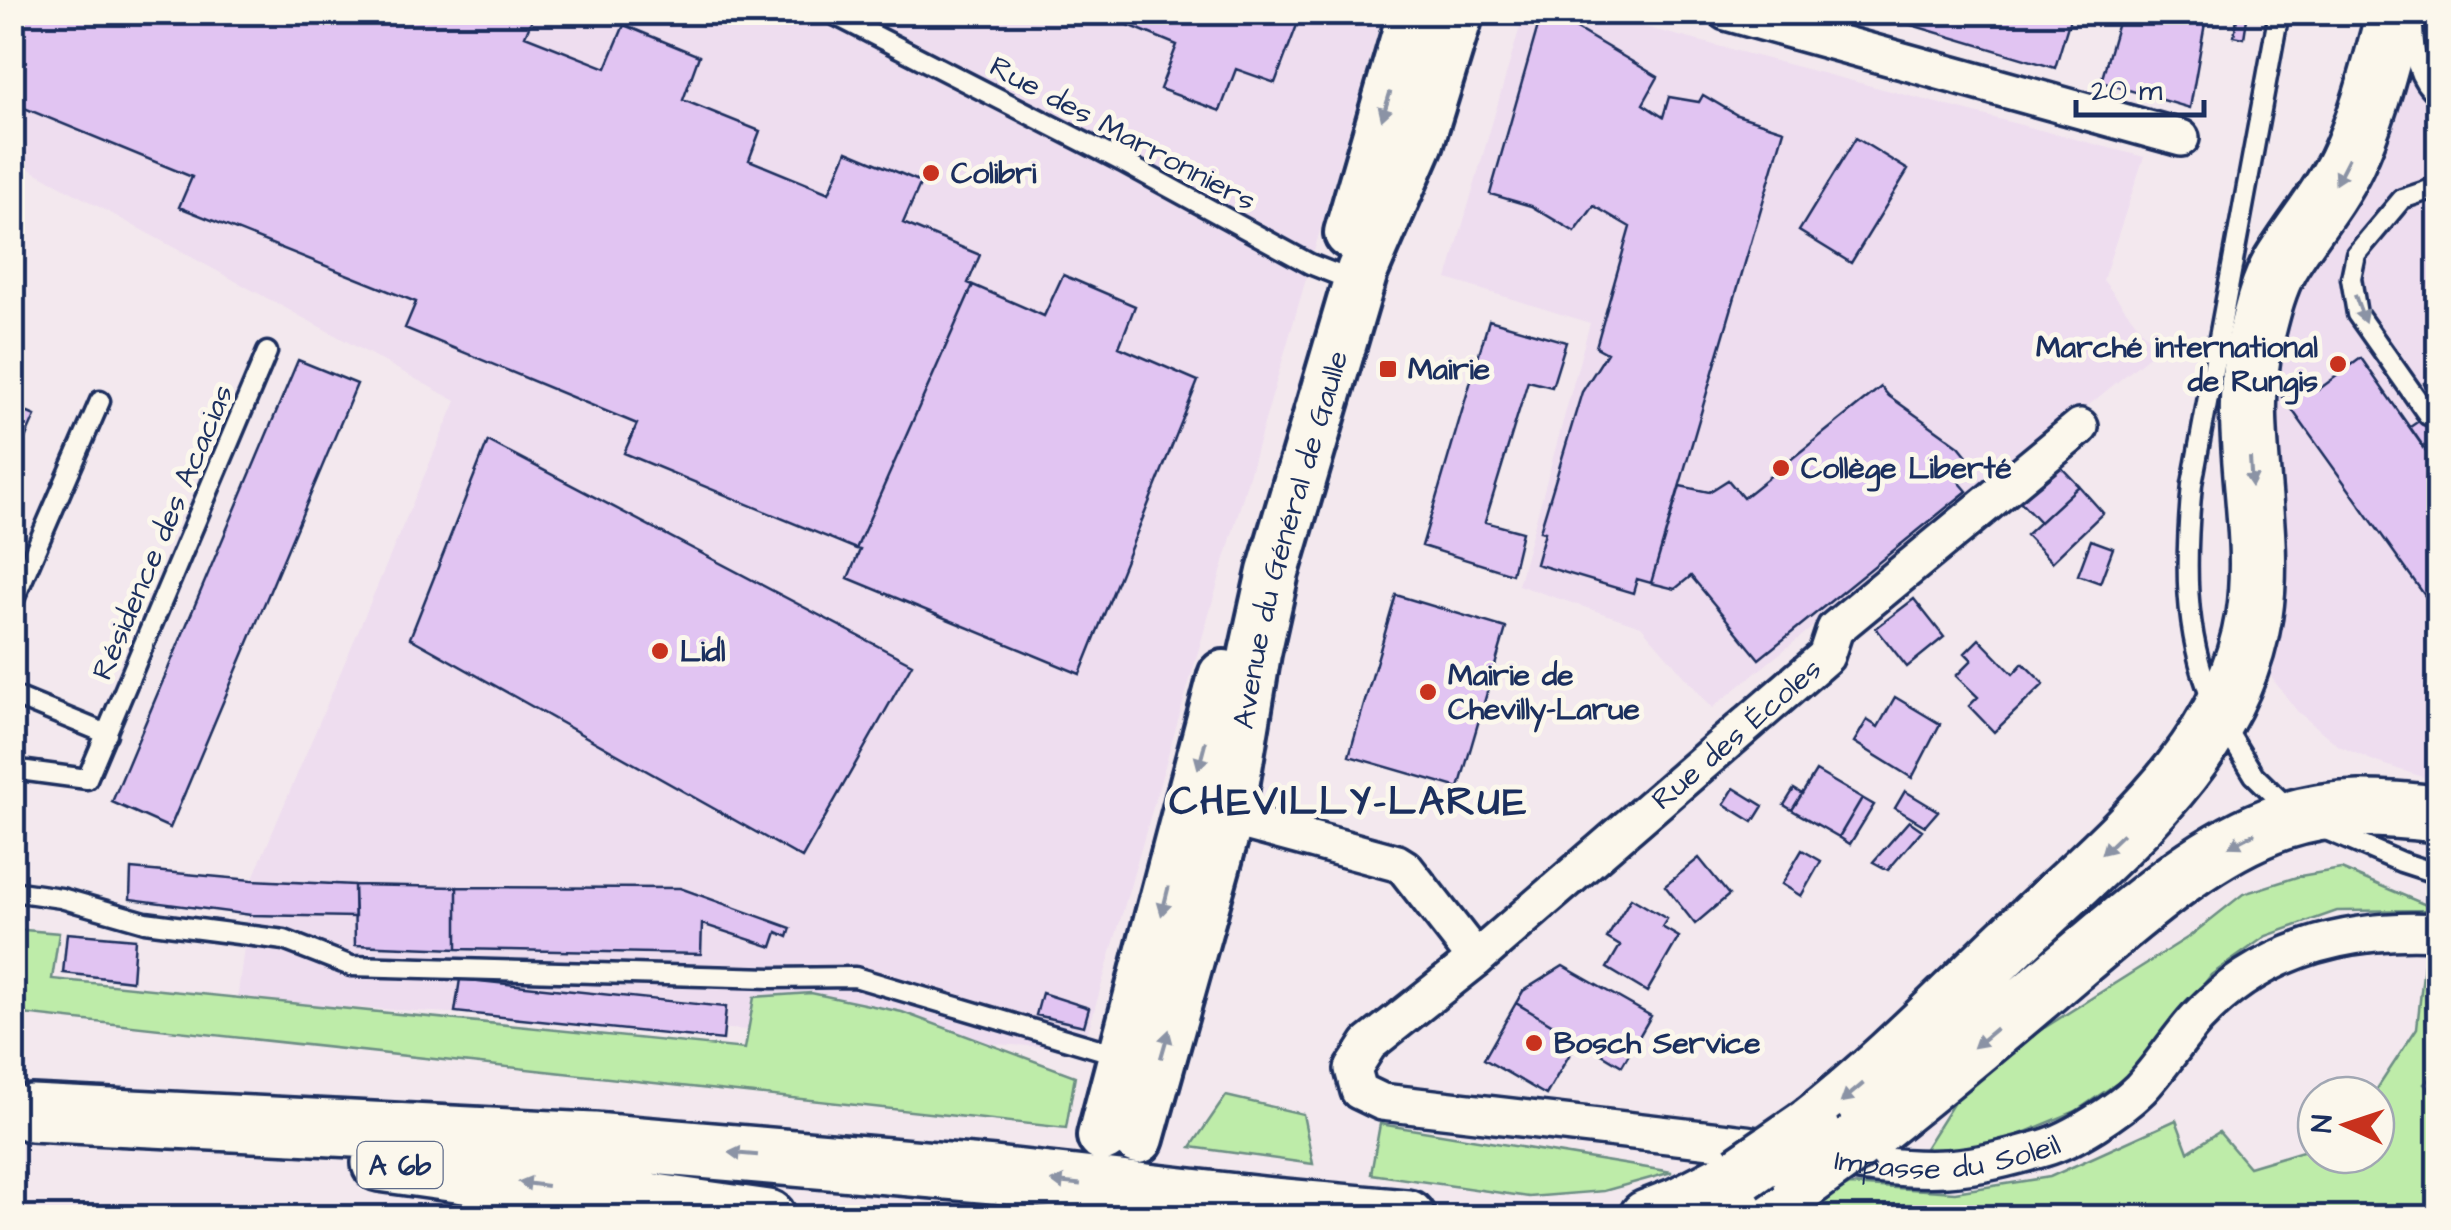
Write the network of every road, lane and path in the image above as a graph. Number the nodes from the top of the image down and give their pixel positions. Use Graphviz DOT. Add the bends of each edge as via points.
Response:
graph roads {
  1 [pos="828,12"];
  2 [pos="1414,12"];
  3 [pos="1458,12"];
  4 [pos="1726,12"];
  5 [pos="2279,12"];
  6 [pos="2395,12"];
  7 [pos="2412,12"];
  8 [pos="2438,96"];
  9 [pos="2181,138"];
  10 [pos="2438,187"];
  11 [pos="1338,275"];
  12 [pos="268,352"];
  13 [pos="100,401"];
  14 [pos="2428,415"];
  15 [pos="2080,427"];
  16 [pos="12,604"];
  17 [pos="12,695"];
  18 [pos="2219,716"];
  19 [pos="107,734"];
  20 [pos="12,769"];
  21 [pos="1208,812"];
  22 [pos="2438,814"];
  23 [pos="2297,817"];
  24 [pos="2438,874"];
  25 [pos="12,891"];
  26 [pos="2438,932"];
  27 [pos="1476,959"];
  28 [pos="1124,1056"];
  29 [pos="1382,1102"];
  30 [pos="22,1112"];
  31 [pos="1834,1134"];
  32 [pos="1738,1196"];
  33 [pos="768,1218"];
  34 [pos="1407,1218"];
  35 [pos="1646,1218"];
  1 -- 11 [label="lane, Rue des Marronniers"];
  2 -- 11 [label="main road, one-way"];
  3 -- 21 [label="main road, Avenue du Général de Gaulle" via="1418,142 1362,270"];
  4 -- 9 [label="street"];
  5 -- 18 [label="lane" via="2192,484 2186,554 2198,667"];
  6 -- 18 [label="highway, one-way" via="2352,150 2327,200 2279,267 2255,341 2248,389 2254,615"];
  7 -- 8 [label="lane" via="2418,68"];
  10 -- 14 [label="lane, one-way" via="2402,198 2356,254 2351,278 2358,314"];
  11 -- 21 [label="main road, one-way" via="1258,549"];
  12 -- 19 [label="lane, Résidence des Acacias"];
  13 -- 16 [label="lane"];
  15 -- 27 [label="street, Rue des Écoles" via="1835,629 1826,656"];
  17 -- 19 [label="lane"];
  18 -- 23 [label="lane" via="2254,775"];
  18 -- 31 [label="highway, one-way" via="2166,790 1907,1044"];
  19 -- 20 [label="lane, Résidence des Acacias" via="88,779"];
  21 -- 27 [label="street" via="1397,863"];
  21 -- 28 [label="main road, one-way"];
  28 -- 21 [label="main road, Avenue du Général de Gaulle, one-way" via="1120,1137"];
  22 -- 23 [label="highway" via="2362,806"];
  23 -- 24 [label="lane"];
  23 -- 31 [label="highway, one-way" via="2244,838 2144,905"];
  25 -- 28 [label="lane" via="146,922 284,940 351,966 856,977"];
  26 -- 29 [label="street, Impasse du Soleil" via="2360,933 2274,962 2232,986 2139,1090 2097,1121 2049,1147 1994,1161 1946,1168 1886,1165"];
  27 -- 29 [label="street, Rue des Écoles" via="1361,1056 1353,1069 1359,1090"];
  33 -- 30 [label="highway, A 6b, one-way"];
  34 -- 30 [label="highway, one-way" via="594,1141"];
  31 -- 32 [label="highway, bridge"];
  31 -- 32 [label="highway, bridge" via="1802,1182 1765,1204"];
  32 -- 35 [label="highway"];
}
